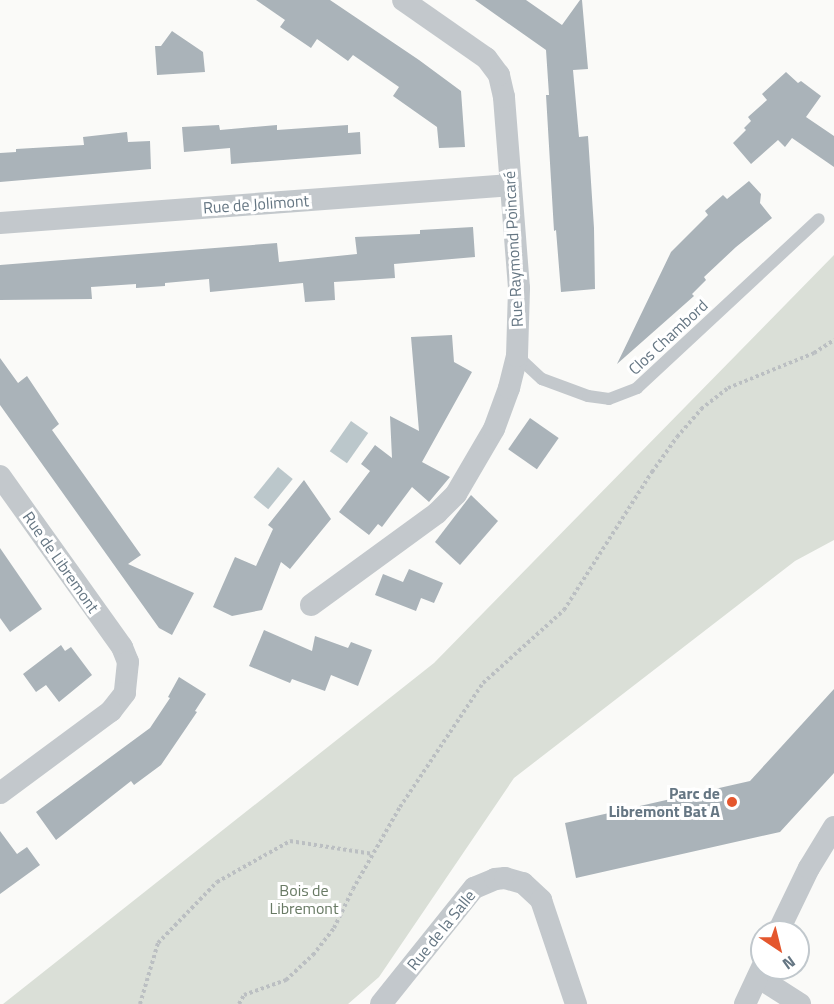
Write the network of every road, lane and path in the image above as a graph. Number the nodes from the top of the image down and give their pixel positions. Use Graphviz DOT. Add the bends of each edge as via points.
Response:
graph roads {
  1 [pos="404,0"];
  2 [pos="511,185"];
  3 [pos="819,219"];
  4 [pos="0,223"];
  5 [pos="834,340"];
  6 [pos="517,356"];
  7 [pos="0,476"];
  8 [pos="311,605"];
  9 [pos="0,793"];
  10 [pos="834,827"];
  11 [pos="373,854"];
  12 [pos="784,920"];
  13 [pos="756,980"];
  14 [pos="770,980"];
  15 [pos="140,1004"];
  16 [pos="239,1004"];
  17 [pos="381,1004"];
  18 [pos="576,1004"];
  19 [pos="745,1004"];
  20 [pos="800,1004"];
  1 -- 2 [label="street, Rue Raymond Poincaré" via="486,57 499,75"];
  2 -- 4 [label="street, Rue de Jolimont"];
  2 -- 6 [label="street, Rue Raymond Poincaré" via="519,288"];
  3 -- 6 [label="lane, Clos Chambord" via="637,388 609,399 588,396 542,379"];
  5 -- 11 [label="path" via="814,353 728,388 701,409 652,472 564,610 483,683"];
  6 -- 8 [label="street, Rue Raymond Poincaré" via="494,429 456,494 437,513"];
  7 -- 9 [label="street, Rue de Libremont" via="122,647 128,662 125,693 111,711"];
  10 -- 12 [label="street"];
  11 -- 15 [label="path" via="290,841 218,882 158,943"];
  11 -- 16 [label="path" via="334,928 313,956 286,980 244,995"];
  13 -- 19 [label="street"];
  14 -- 20 [label="street"];
  17 -- 18 [label="street, Rue de la Salle" via="474,888 505,878 523,883 541,900"];
}
